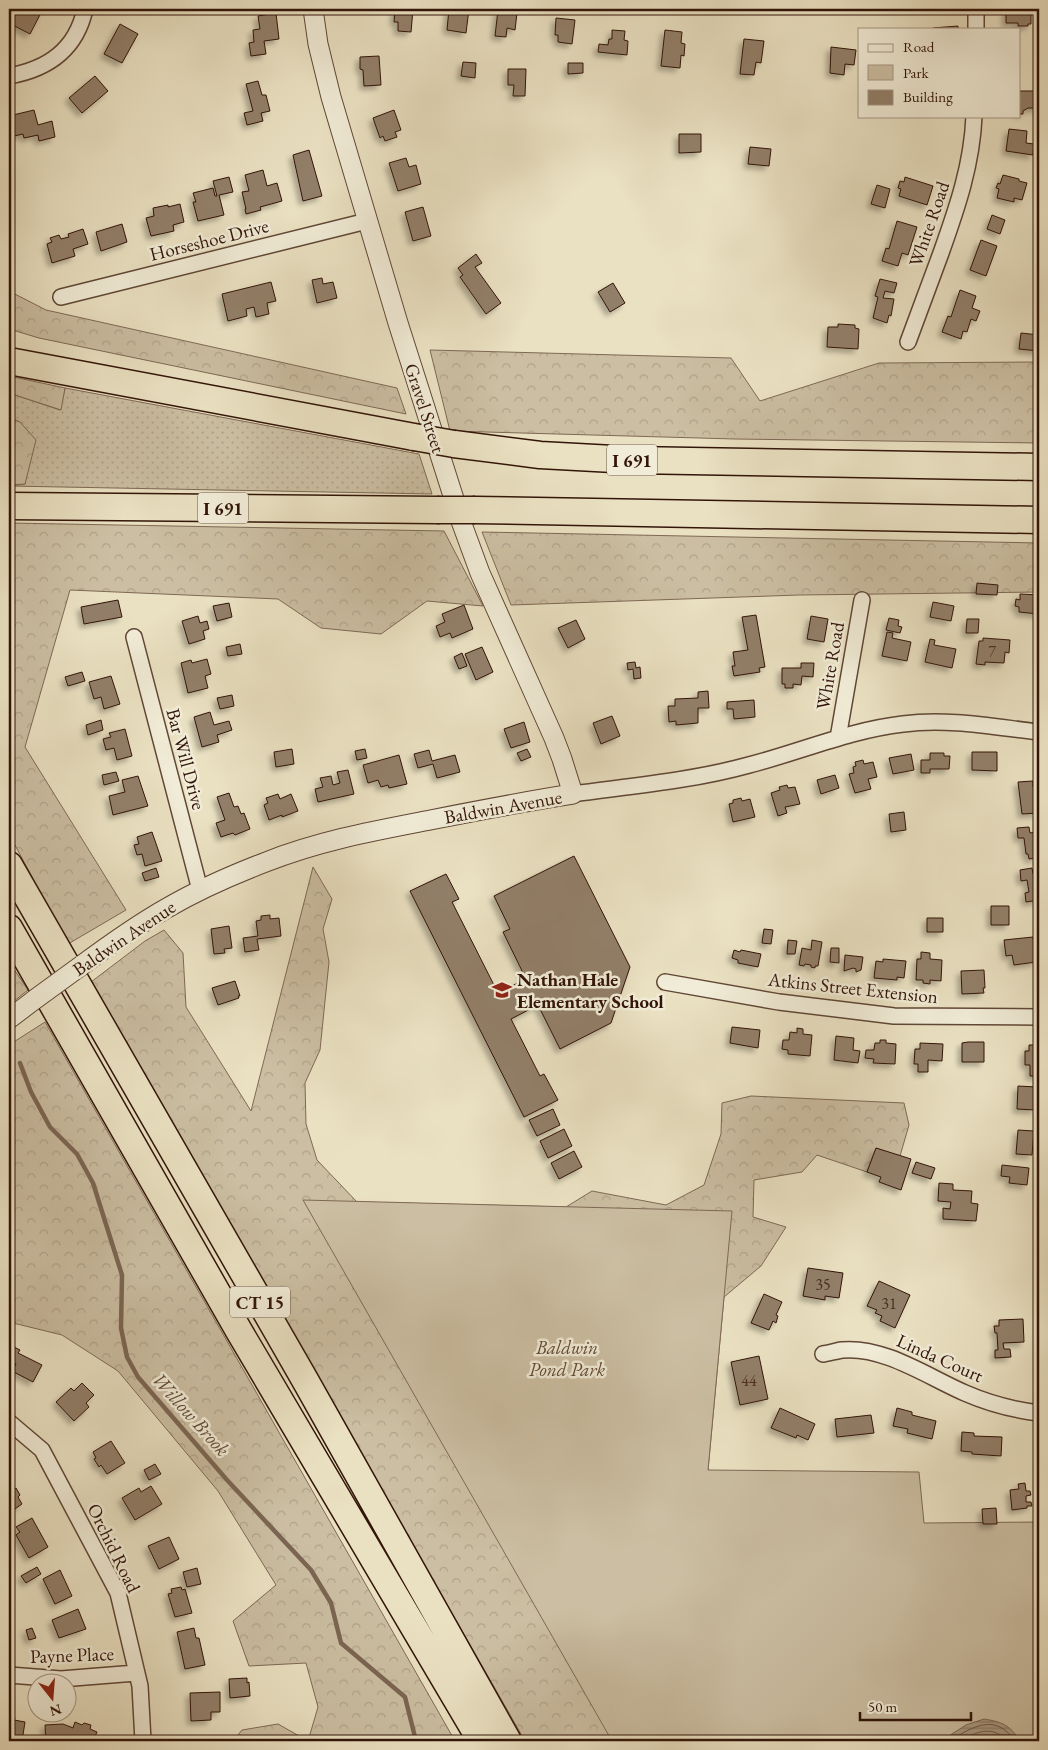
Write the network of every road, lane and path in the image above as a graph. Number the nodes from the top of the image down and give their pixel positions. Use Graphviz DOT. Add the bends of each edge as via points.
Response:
graph roads {
  1 [pos="85,9"];
  2 [pos="313,9"];
  3 [pos="976,9"];
  4 [pos="976,28"];
  5 [pos="9,76"];
  6 [pos="974,118"];
  7 [pos="367,221"];
  8 [pos="61,296"];
  9 [pos="908,342"];
  10 [pos="9,346"];
  11 [pos="9,361"];
  12 [pos="110,381"];
  13 [pos="1039,467"];
  14 [pos="9,506"];
  15 [pos="1039,520"];
  16 [pos="862,600"];
  17 [pos="134,637"];
  18 [pos="1039,732"];
  19 [pos="838,738"];
  20 [pos="573,794"];
  21 [pos="9,865"];
  22 [pos="200,890"];
  23 [pos="9,928"];
  24 [pos="665,982"];
  25 [pos="1039,1017"];
  26 [pos="9,1018"];
  27 [pos="823,1354"];
  28 [pos="1039,1413"];
  29 [pos="9,1422"];
  30 [pos="136,1673"];
  31 [pos="9,1675"];
  32 [pos="143,1741"];
  33 [pos="480,1741"];
  34 [pos="508,1741"];
  1 -- 5 [label="street" via="73,38 59,55 42,67"];
  2 -- 7 [label="street, Gravel Street" via="324,71"];
  3 -- 4 [label="street"];
  6 -- 9 [label="street, White Road" via="966,181"];
  7 -- 8 [label="street, Horseshoe Drive"];
  7 -- 20 [label="street, Gravel Street" via="468,540 554,738"];
  10 -- 12 [label="highway" via="71,361"];
  11 -- 12 [label="highway, I 691"];
  12 -- 13 [label="highway, I 691, bridge" via="454,444 540,455"];
  14 -- 15 [label="highway, I 691, bridge"];
  16 -- 19 [label="street, White Road"];
  17 -- 22 [label="street, Bar Will Drive"];
  18 -- 19 [label="street, Baldwin Avenue" via="934,722 870,729"];
  19 -- 20 [label="street, Baldwin Avenue" via="711,774"];
  20 -- 22 [label="street, Baldwin Avenue" via="335,840 266,862"];
  21 -- 34 [label="highway, CT 15"];
  22 -- 26 [label="street, Baldwin Avenue, bridge" via="143,922"];
  23 -- 33 [label="highway, CT 15" via="234,1322"];
  24 -- 25 [label="street, Atkins Street Extension" via="779,1002 894,1016"];
  27 -- 28 [label="street, Linda Court" via="842,1350 884,1355 966,1393"];
  29 -- 30 [label="street, Orchid Road" via="42,1450 118,1593"];
  30 -- 31 [label="street, Payne Place" via="60,1679"];
  30 -- 32 [label="street, Orchid Road" via="140,1686"];
}
